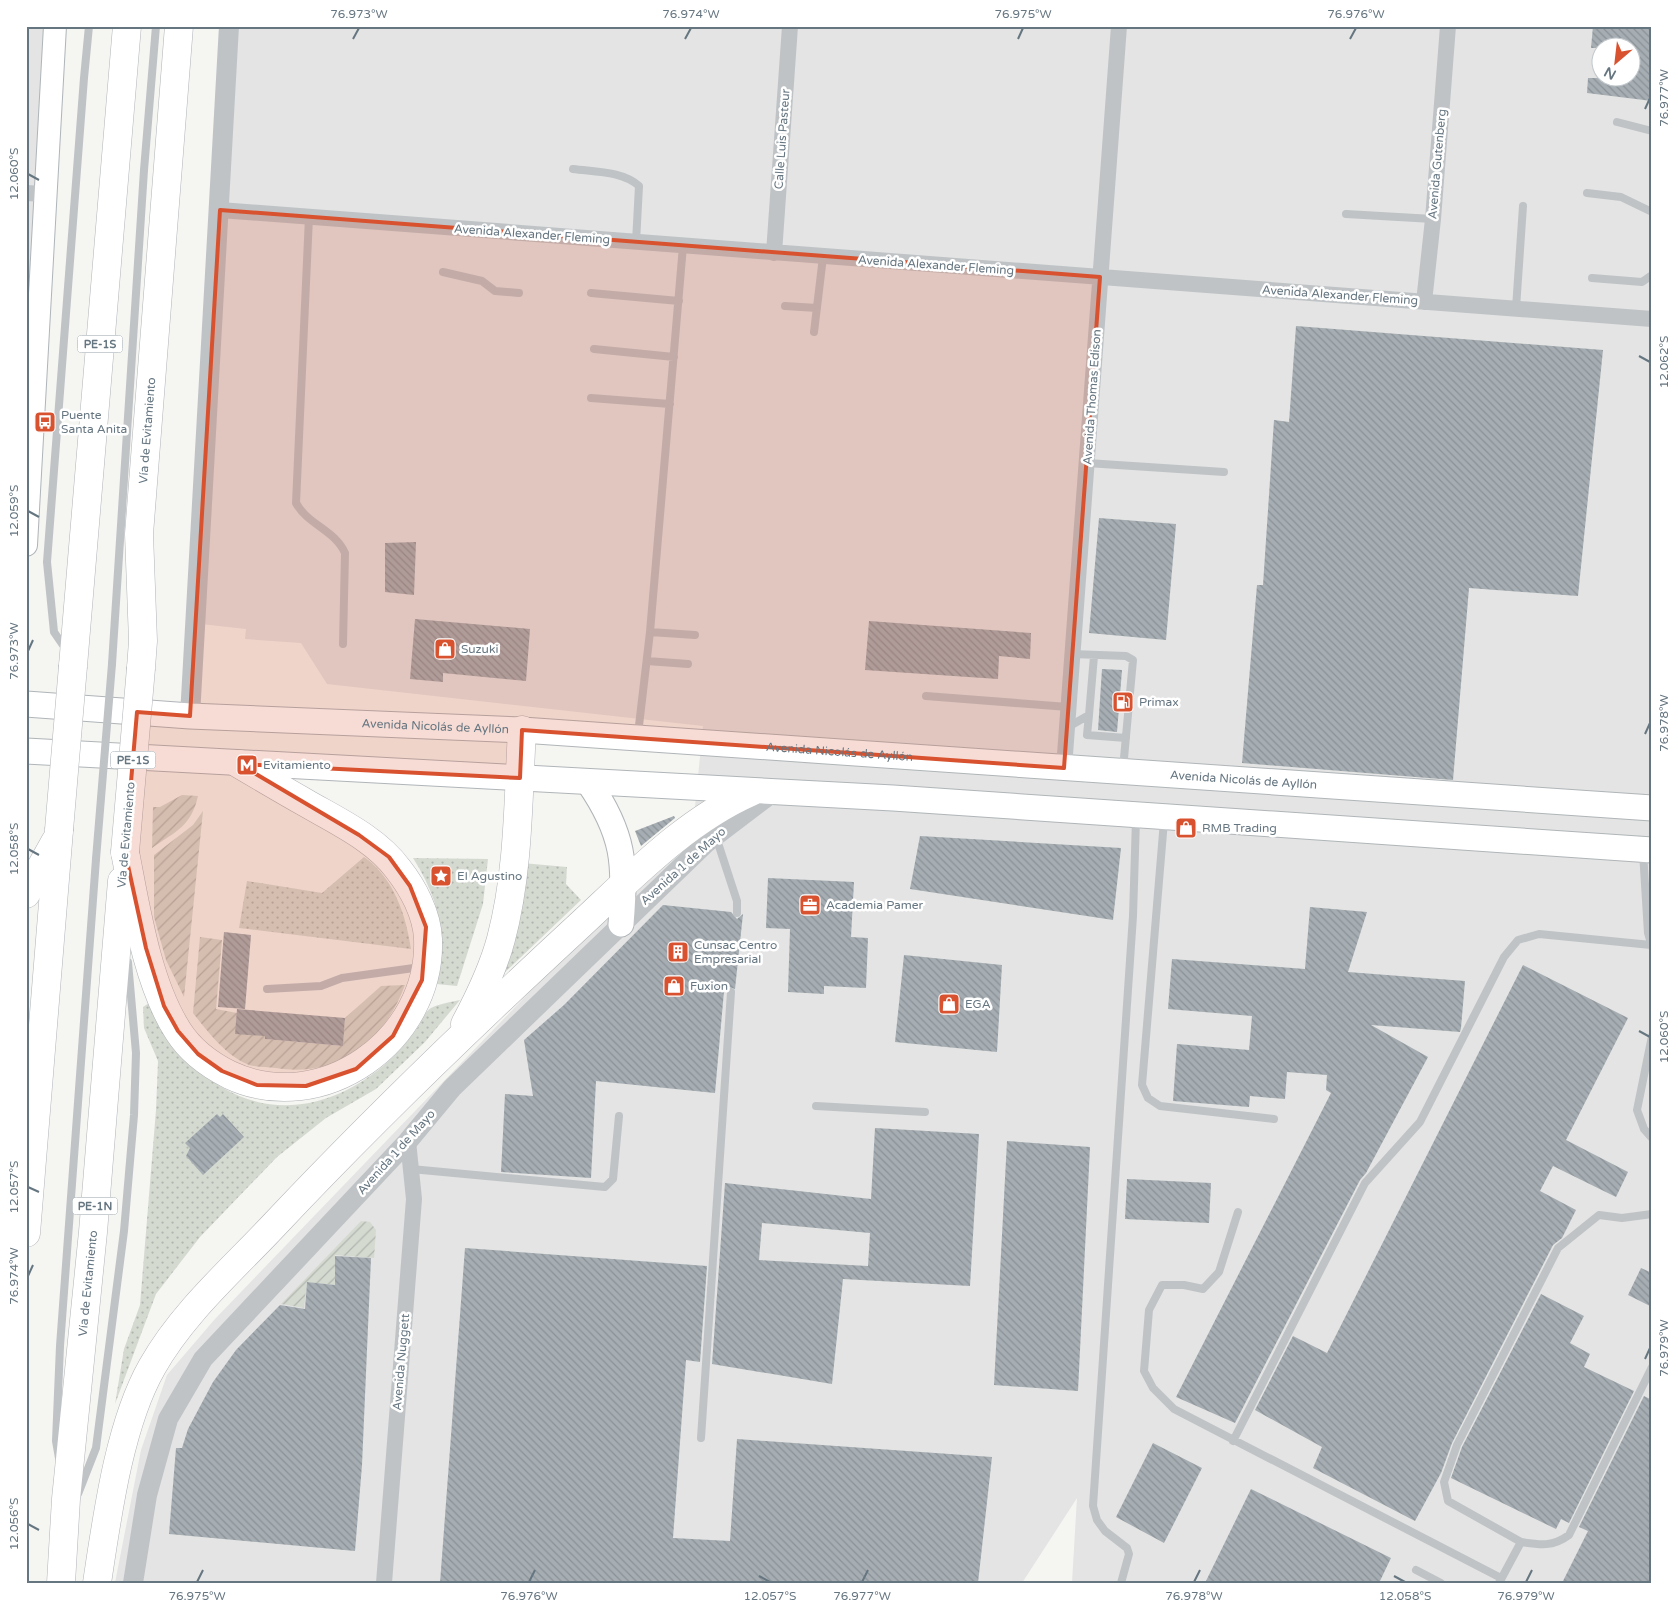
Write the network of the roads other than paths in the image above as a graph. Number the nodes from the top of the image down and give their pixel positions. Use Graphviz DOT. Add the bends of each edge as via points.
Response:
graph roads {
  1 [pos="55,26"];
  2 [pos="90,26"];
  3 [pos="127,26"];
  4 [pos="156,26"];
  5 [pos="179,26"];
  6 [pos="229,26"];
  7 [pos="790,26"];
  8 [pos="1119,26"];
  9 [pos="1448,26"];
  10 [pos="1617,122"];
  11 [pos="1652,131"];
  12 [pos="573,169"];
  13 [pos="1586,193"];
  14 [pos="36,194"];
  15 [pos="1523,206"];
  16 [pos="220,210"];
  17 [pos="1652,212"];
  18 [pos="1346,214"];
  19 [pos="309,217"];
  20 [pos="1433,219"];
  21 [pos="636,242"];
  22 [pos="683,246"];
  23 [pos="774,253"];
  24 [pos="823,257"];
  25 [pos="443,272"];
  26 [pos="1652,275"];
  27 [pos="1100,277"];
  28 [pos="1592,278"];
  29 [pos="591,293"];
  30 [pos="518,294"];
  31 [pos="679,301"];
  32 [pos="1424,302"];
  33 [pos="784,306"];
  34 [pos="817,308"];
  35 [pos="1516,308"];
  36 [pos="1652,319"];
  37 [pos="814,332"];
  38 [pos="594,348"];
  39 [pos="674,356"];
  40 [pos="592,398"];
  41 [pos="670,404"];
  42 [pos="1087,463"];
  43 [pos="1224,472"];
  44 [pos="26,545"];
  45 [pos="650,632"];
  46 [pos="695,635"];
  47 [pos="343,644"];
  48 [pos="1072,654"];
  49 [pos="1094,656"];
  50 [pos="647,661"];
  51 [pos="74,664"];
  52 [pos="688,664"];
  53 [pos="926,696"];
  54 [pos="26,704"];
  55 [pos="1068,707"];
  56 [pos="1089,715"];
  57 [pos="190,716"];
  58 [pos="1068,727"];
  59 [pos="522,730"];
  60 [pos="638,738"];
  61 [pos="1126,738"];
  62 [pos="26,751"];
  63 [pos="239,764"];
  64 [pos="1064,768"];
  65 [pos="1123,771"];
  66 [pos="520,778"];
  67 [pos="590,782"];
  68 [pos="761,792"];
  69 [pos="1652,808"];
  70 [pos="1137,814"];
  71 [pos="1165,816"];
  72 [pos="59,832"];
  73 [pos="716,835"];
  74 [pos="1647,850"];
  75 [pos="125,852"];
  76 [pos="624,884"];
  77 [pos="26,894"];
  78 [pos="119,913"];
  79 [pos="737,913"];
  80 [pos="621,924"];
  81 [pos="1652,946"];
  82 [pos="426,966"];
  83 [pos="267,989"];
  84 [pos="731,992"];
  85 [pos="1652,1036"];
  86 [pos="446,1052"];
  87 [pos="816,1106"];
  88 [pos="925,1112"];
  89 [pos="619,1116"];
  90 [pos="1274,1119"];
  91 [pos="1652,1138"];
  92 [pos="408,1141"];
  93 [pos="411,1170"];
  94 [pos="1238,1212"];
  95 [pos="1652,1214"];
  96 [pos="26,1233"];
  97 [pos="199,1316"];
  98 [pos="170,1338"];
  99 [pos="1652,1367"];
  100 [pos="701,1438"];
  101 [pos="1233,1441"];
  102 [pos="66,1499"];
  103 [pos="64,1529"];
  104 [pos="1521,1542"];
  105 [pos="1416,1570"];
  106 [pos="1500,1580"];
  107 [pos="60,1583"];
  108 [pos="97,1583"];
  109 [pos="133,1583"];
  110 [pos="384,1583"];
  111 [pos="1121,1583"];
  112 [pos="1441,1583"];
  1 -- 14 [label="main road"];
  2 -- 51 [label="lane" via="47,562 54,632"];
  3 -- 51 [label="highway, PE-1S"];
  4 -- 102 [label="lane, bridge" via="56,1422"];
  5 -- 75 [label="highway, Vía de Evitamiento / PE-1S, bridge" via="139,534 143,641"];
  6 -- 16 [label="street"];
  7 -- 23 [label="street, Calle Luis Pasteur"];
  8 -- 27 [label="street, Avenida Thomas Edison"];
  9 -- 20 [label="street, Avenida Gutenberg"];
  10 -- 11 [label="lane"];
  12 -- 21 [label="lane" via="621,175 639,186"];
  13 -- 17 [label="lane" via="1621,197"];
  14 -- 44 [label="main road"];
  15 -- 35 [label="lane"];
  16 -- 19 [label="street, Avenida Alexander Fleming"];
  16 -- 57 [label="street"];
  18 -- 20 [label="lane"];
  19 -- 21 [label="street, Avenida Alexander Fleming"];
  19 -- 47 [label="lane" via="296,503 300,511 340,542 345,553"];
  20 -- 32 [label="street, Avenida Gutenberg"];
  21 -- 22 [label="street, Avenida Alexander Fleming"];
  22 -- 23 [label="street, Avenida Alexander Fleming"];
  22 -- 31 [label="lane"];
  23 -- 24 [label="street, Avenida Alexander Fleming"];
  24 -- 27 [label="street, Avenida Alexander Fleming"];
  24 -- 34 [label="lane"];
  25 -- 30 [label="lane" via="482,281 495,291"];
  26 -- 28 [label="lane" via="1642,282"];
  27 -- 32 [label="street, Avenida Alexander Fleming"];
  27 -- 42 [label="street, Avenida Thomas Edison"];
  29 -- 31 [label="lane"];
  31 -- 39 [label="lane"];
  32 -- 35 [label="street, Avenida Alexander Fleming"];
  33 -- 34 [label="lane"];
  34 -- 37 [label="lane"];
  35 -- 36 [label="street, Avenida Alexander Fleming"];
  38 -- 39 [label="lane"];
  39 -- 41 [label="lane"];
  40 -- 41 [label="lane"];
  41 -- 45 [label="lane"];
  42 -- 43 [label="lane"];
  42 -- 48 [label="street, Avenida Thomas Edison"];
  45 -- 46 [label="lane"];
  45 -- 50 [label="lane"];
  48 -- 49 [label="lane"];
  48 -- 55 [label="street, Avenida Thomas Edison"];
  49 -- 56 [label="lane"];
  49 -- 61 [label="lane" via="1126,656 1133,660"];
  50 -- 52 [label="lane"];
  50 -- 60 [label="lane"];
  51 -- 72 [label="highway, PE-1S, bridge"];
  53 -- 55 [label="lane"];
  54 -- 57 [label="main road, Avenida Nicolás de Ayllón"];
  55 -- 58 [label="street, Avenida Thomas Edison"];
  56 -- 58 [label="lane"];
  56 -- 61 [label="lane" via="1087,735"];
  57 -- 59 [label="main road, Avenida Nicolás de Ayllón"];
  58 -- 64 [label="street, Avenida Thomas Edison"];
  59 -- 60 [label="main road, Avenida Nicolás de Ayllón"];
  59 -- 66 [label="highway"];
  60 -- 64 [label="main road, Avenida Nicolás de Ayllón"];
  61 -- 65 [label="lane"];
  62 -- 63 [label="main road"];
  63 -- 66 [label="main road"];
  63 -- 82 [label="highway" via="360,835 389,857 410,886 423,915 428,940"];
  64 -- 65 [label="main road, Avenida Nicolás de Ayllón"];
  65 -- 69 [label="main road, Avenida Nicolás de Ayllón"];
  66 -- 67 [label="main road"];
  66 -- 86 [label="highway" via="512,879 501,939 479,998"];
  67 -- 68 [label="main road"];
  67 -- 76 [label="main road" via="615,829 624,866"];
  68 -- 70 [label="main road"];
  68 -- 73 [label="street, Avenida 1 de Mayo"];
  68 -- 76 [label="highway" via="719,808"];
  70 -- 71 [label="main road"];
  70 -- 111 [label="lane" via="1093,1506 1105,1531 1127,1548 1129,1554"];
  71 -- 74 [label="main road"];
  71 -- 90 [label="lane" via="1142,1085 1148,1098 1160,1106"];
  72 -- 77 [label="highway"];
  72 -- 96 [label="highway"];
  73 -- 79 [label="lane" via="737,901"];
  73 -- 80 [label="street, Avenida 1 de Mayo"];
  74 -- 81 [label="lane" via="1648,933"];
  75 -- 78 [label="highway, Vía de Evitamiento / PE-1N"];
  75 -- 82 [label="highway" via="146,948 164,1006 178,1031 198,1054 239,1079 257,1085 290,1088 321,1083 356,1069 383,1048 402,1023 417,994"];
  76 -- 80 [label="main road"];
  76 -- 86 [label="highway"];
  78 -- 102 [label="highway, Vía de Evitamiento / PE-1N" via="93,1232"];
  78 -- 103 [label="lane" via="136,1053 124,1231 96,1448"];
  80 -- 92 [label="street, Avenida 1 de Mayo" via="452,1088"];
  81 -- 101 [label="lane" via="1539,934 1518,940 1504,957 1420,1122 1366,1183"];
  82 -- 83 [label="lane" via="342,978 321,986"];
  84 -- 100 [label="lane"];
  85 -- 91 [label="lane" via="1637,1110 1644,1129"];
  86 -- 98 [label="highway" via="368,1135 320,1176"];
  87 -- 88 [label="lane"];
  89 -- 93 [label="lane" via="614,1179 606,1187"];
  92 -- 93 [label="street, Avenida Nuggett"];
  92 -- 109 [label="street, Avenida 1 de Mayo" via="203,1360 168,1418 147,1494"];
  93 -- 110 [label="street, Avenida Nuggett" via="414,1199"];
  94 -- 101 [label="lane" via="1219,1272 1204,1289 1162,1285 1149,1310 1144,1371 1153,1388 1174,1409"];
  95 -- 104 [label="lane" via="1622,1218 1599,1215 1558,1248 1458,1445 1444,1482 1448,1501"];
  97 -- 98 [label="lane"];
  98 -- 108 [label="highway" via="150,1370 132,1413 107,1515"];
  99 -- 104 [label="lane" via="1569,1535 1558,1544"];
  101 -- 106 [label="lane"];
  102 -- 103 [label="highway, Vía de Evitamiento / PE-1N"];
  103 -- 107 [label="highway, Vía de Evitamiento / PE-1N"];
  104 -- 106 [label="lane"];
  105 -- 112 [label="lane"];
}
